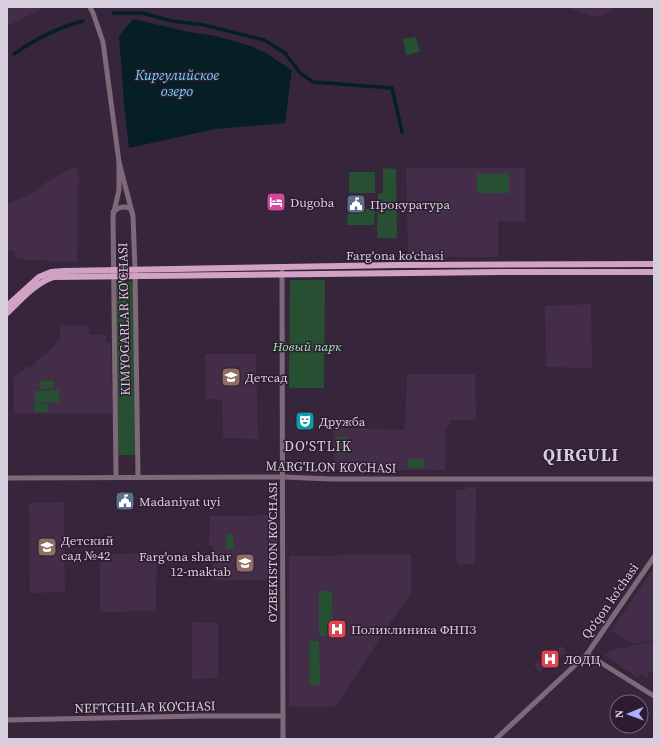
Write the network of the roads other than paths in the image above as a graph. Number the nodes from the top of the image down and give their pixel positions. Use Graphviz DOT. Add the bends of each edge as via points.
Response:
graph roads {
  1 [pos="90,7"];
  2 [pos="119,162"];
  3 [pos="131,209"];
  4 [pos="113,212"];
  5 [pos="654,264"];
  6 [pos="282,271"];
  7 [pos="114,272"];
  8 [pos="654,272"];
  9 [pos="135,273"];
  10 [pos="7,306"];
  11 [pos="7,313"];
  12 [pos="116,477"];
  13 [pos="138,477"];
  14 [pos="283,477"];
  15 [pos="7,478"];
  16 [pos="654,479"];
  17 [pos="654,557"];
  18 [pos="587,654"];
  19 [pos="654,696"];
  20 [pos="283,716"];
  21 [pos="7,720"];
  22 [pos="283,739"];
  23 [pos="496,739"];
  1 -- 2 [label="street, KIMYOGARLAR KO'CHASI" via="103,42"];
  2 -- 3 [label="street, KIMYOGARLAR KO'CHASI"];
  2 -- 4 [label="street, KIMYOGARLAR KO'CHASI" via="119,190"];
  3 -- 4 [label="street" via="121,207"];
  3 -- 9 [label="street, KIMYOGARLAR KO'CHASI"];
  4 -- 7 [label="street, KIMYOGARLAR KO'CHASI"];
  5 -- 6 [label="main road, Fargʻona koʻchasi" via="398,265"];
  6 -- 8 [label="main road, Fargʻona koʻchasi"];
  6 -- 9 [label="main road, Fargʻona koʻchasi"];
  6 -- 14 [label="street, O'ZBEKISTON KO'CHASI"];
  7 -- 9 [label="main road, Fargʻona koʻchasi"];
  7 -- 10 [label="main road" via="51,272 39,277"];
  7 -- 11 [label="main road" via="47,279 25,295"];
  7 -- 12 [label="street, KIMYOGARLAR KO'CHASI"];
  9 -- 13 [label="street, KIMYOGARLAR KO'CHASI"];
  12 -- 13 [label="street, MARG'ILON KO'CHASI"];
  12 -- 15 [label="street, MARG'ILON KO'CHASI"];
  13 -- 14 [label="street, MARG'ILON KO'CHASI"];
  14 -- 16 [label="street, MARG'ILON KO'CHASI" via="397,480"];
  14 -- 20 [label="street, O'ZBEKISTON KO'CHASI"];
  17 -- 18 [label="street, Qoʻqon koʻchasi"];
  18 -- 19 [label="street"];
  18 -- 23 [label="street, Qoʻqon koʻchasi"];
  20 -- 21 [label="street, NEFTCHILAR KO'CHASI"];
  20 -- 22 [label="street, O'ZBEKISTON KO'CHASI"];
}
